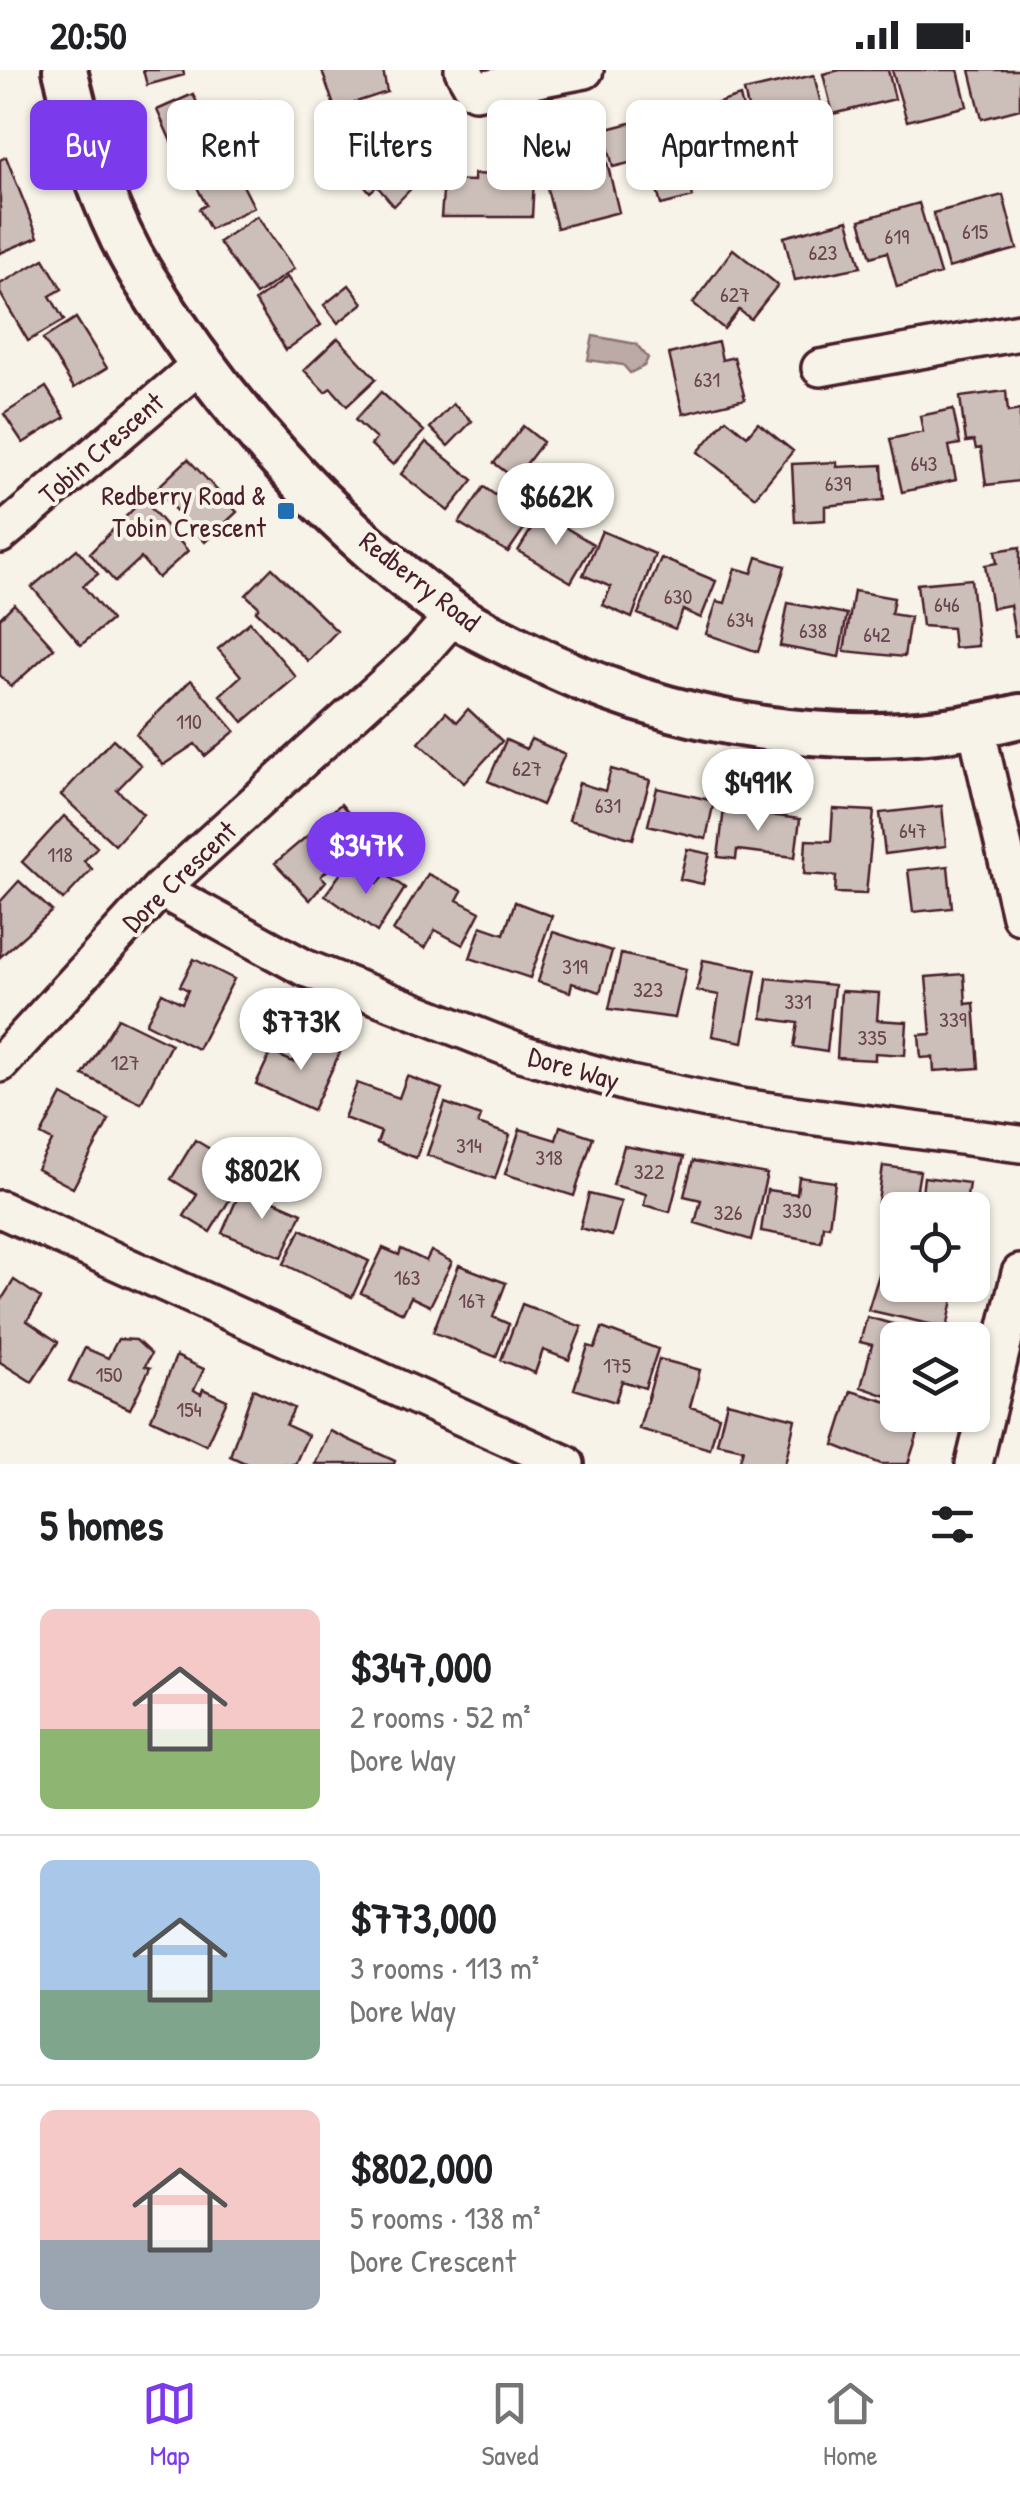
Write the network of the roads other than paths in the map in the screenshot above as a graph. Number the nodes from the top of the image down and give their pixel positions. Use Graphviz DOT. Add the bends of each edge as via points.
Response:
graph roads {
  1 [pos="65,70"];
  2 [pos="463,70"];
  3 [pos="585,70"];
  4 [pos="1020,332"];
  5 [pos="202,362"];
  6 [pos="820,368"];
  7 [pos="0,535"];
  8 [pos="454,614"];
  9 [pos="1020,716"];
  10 [pos="976,727"];
  11 [pos="160,889"];
  12 [pos="1020,916"];
  13 [pos="0,1064"];
  14 [pos="1020,1144"];
  15 [pos="0,1208"];
  16 [pos="1020,1273"];
  17 [pos="566,1464"];
  18 [pos="974,1464"];
  1 -- 5 [label="street, Redberry Road" via="85,146 140,273"];
  2 -- 3 [label="street" via="475,91"];
  4 -- 6 [label="street"];
  5 -- 7 [label="street, Tobin Crescent"];
  5 -- 8 [label="street, Redberry Road" via="305,489"];
  8 -- 10 [label="street, Redberry Road" via="546,664 618,694 692,714 840,734"];
  8 -- 11 [label="street, Dore Crescent" via="422,651"];
  9 -- 10 [label="street, Redberry Road"];
  10 -- 12 [label="street"];
  11 -- 13 [label="street, Dore Crescent"];
  11 -- 14 [label="street, Dore Way" via="304,968 520,1053 741,1107"];
  15 -- 17 [label="street"];
  16 -- 18 [label="street"];
}
